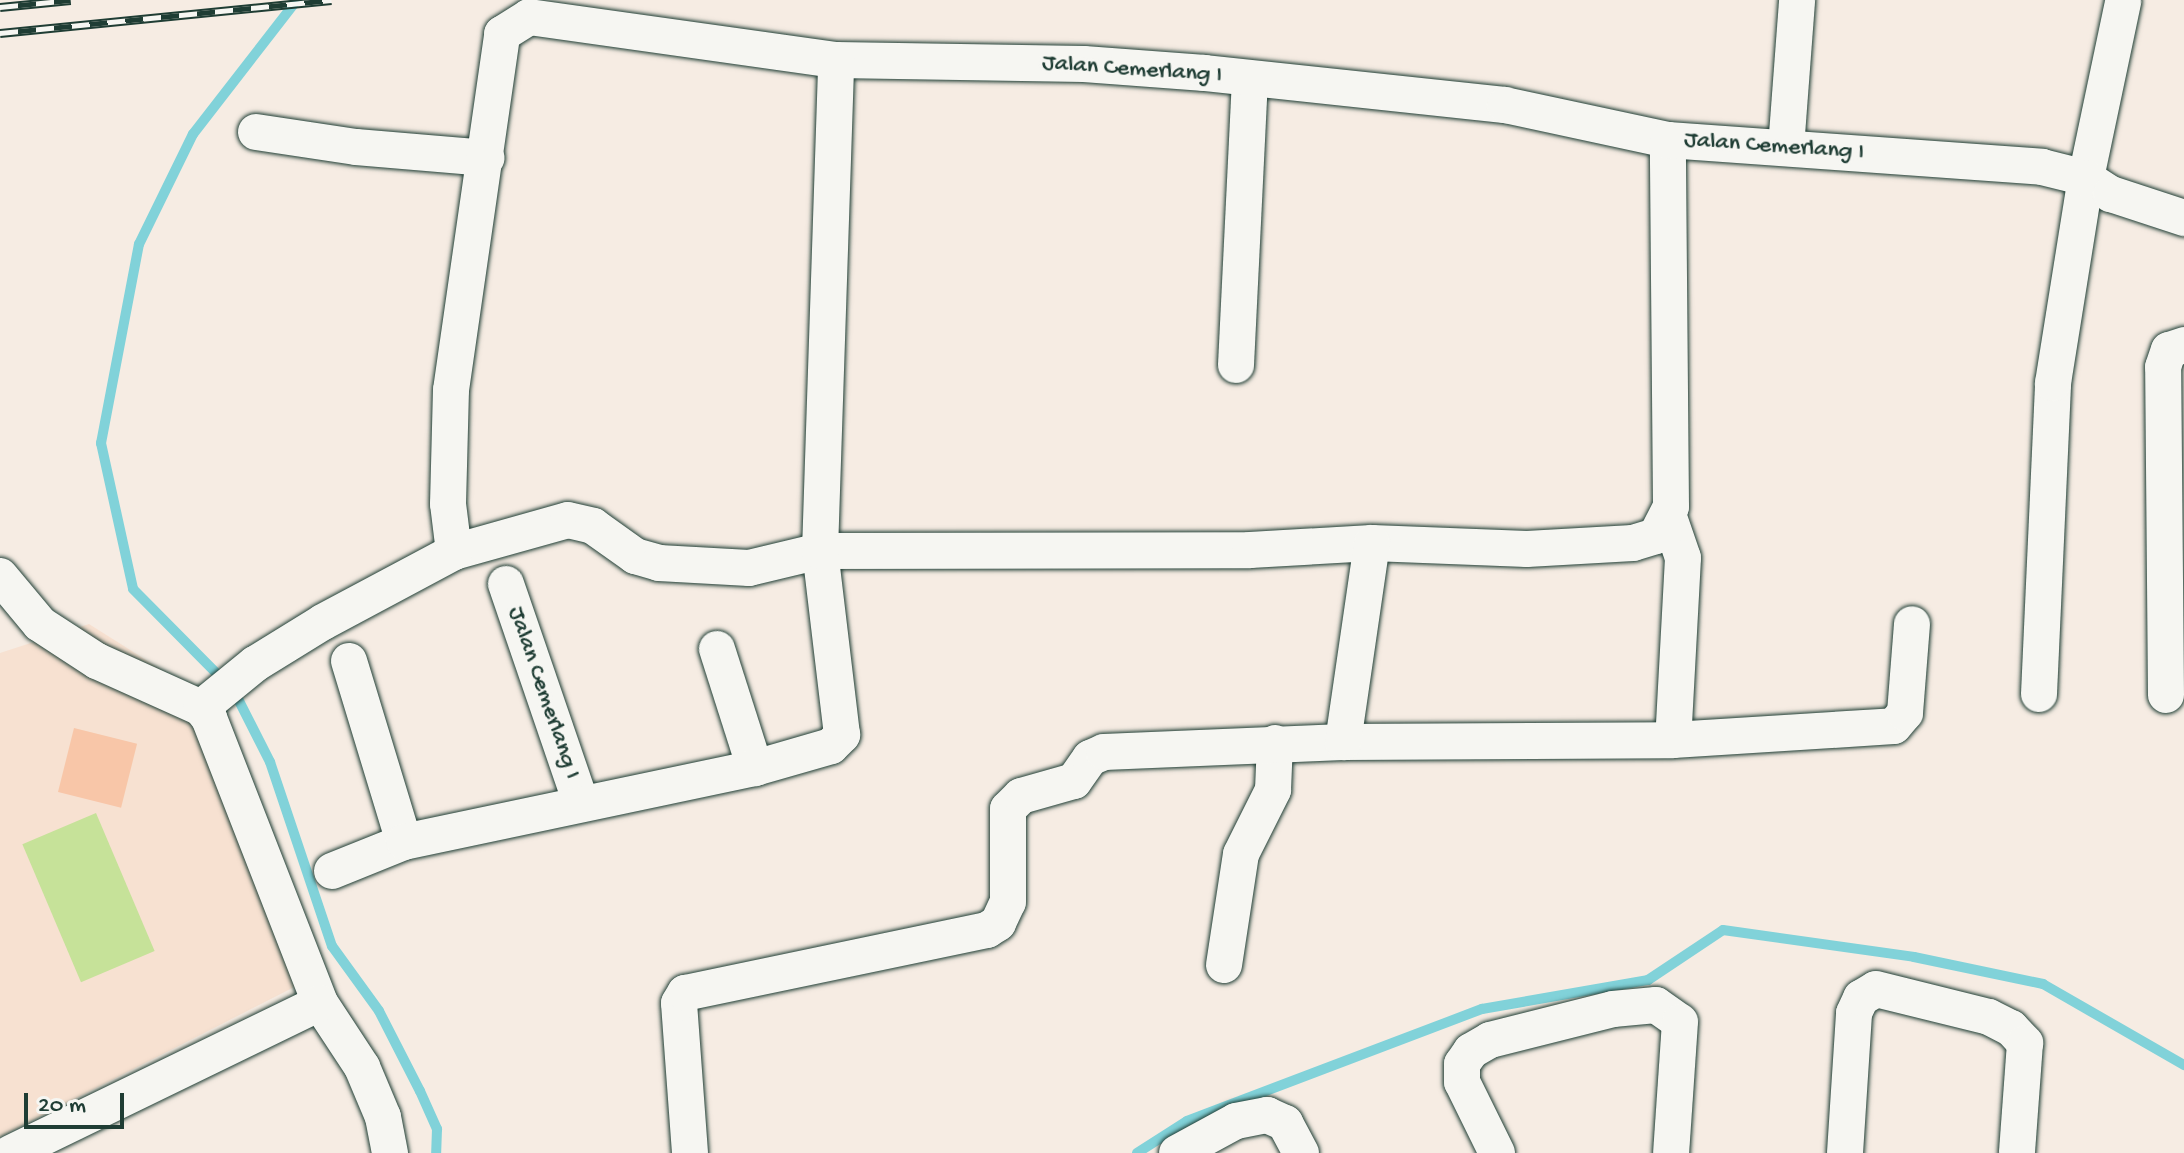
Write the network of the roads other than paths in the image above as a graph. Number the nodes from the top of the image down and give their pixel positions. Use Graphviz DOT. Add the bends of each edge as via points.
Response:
graph roads {
  1 [pos="1797,0"];
  2 [pos="2123,2"];
  3 [pos="836,60"];
  4 [pos="1250,79"];
  5 [pos="256,132"];
  6 [pos="1668,140"];
  7 [pos="1786,148"];
  8 [pos="487,158"];
  9 [pos="2086,178"];
  10 [pos="2184,218"];
  11 [pos="2184,345"];
  12 [pos="1236,365"];
  13 [pos="1669,517"];
  14 [pos="1372,543"];
  15 [pos="820,551"];
  16 [pos="454,552"];
  17 [pos="0,576"];
  18 [pos="506,584"];
  19 [pos="1912,624"];
  20 [pos="717,649"];
  21 [pos="349,661"];
  22 [pos="2039,694"];
  23 [pos="2166,695"];
  24 [pos="211,700"];
  25 [pos="1673,740"];
  26 [pos="1343,742"];
  27 [pos="1275,743"];
  28 [pos="755,768"];
  29 [pos="581,803"];
  30 [pos="404,842"];
  31 [pos="332,871"];
  32 [pos="1224,965"];
  33 [pos="320,1003"];
  34 [pos="11,1153"];
  35 [pos="390,1153"];
  36 [pos="690,1153"];
  37 [pos="1177,1153"];
  38 [pos="1301,1153"];
  39 [pos="1497,1153"];
  40 [pos="1671,1153"];
  41 [pos="1845,1153"];
  42 [pos="2017,1153"];
  1 -- 7 [label="street"];
  2 -- 9 [label="street"];
  3 -- 4 [label="street, Jalan Cemerlang I" via="1084,64"];
  3 -- 8 [label="street" via="529,17 502,34"];
  3 -- 15 [label="street, Jalan Cemerlang I"];
  4 -- 6 [label="street, Jalan Cemerlang I" via="1505,105"];
  4 -- 12 [label="street"];
  5 -- 8 [label="street"];
  6 -- 7 [label="street, Jalan Cemerlang I"];
  6 -- 13 [label="street"];
  7 -- 9 [label="street, Jalan Cemerlang I" via="2042,167"];
  8 -- 16 [label="street" via="451,390 448,504"];
  9 -- 10 [label="street, Jalan Cemerlang I" via="2111,194"];
  9 -- 22 [label="street" via="2053,383"];
  11 -- 23 [label="street" via="2169,350 2163,367"];
  13 -- 14 [label="street" via="1656,536 1603,546"];
  13 -- 25 [label="street" via="1683,558"];
  14 -- 15 [label="street" via="1250,550"];
  14 -- 26 [label="street"];
  15 -- 16 [label="street" via="749,568 659,563 635,556 593,526 568,520"];
  15 -- 28 [label="street, Jalan Cemerlang I" via="842,735 831,746"];
  16 -- 24 [label="street" via="374,591 255,664"];
  17 -- 24 [label="street" via="40,624 97,661"];
  18 -- 29 [label="street, Jalan Cemerlang I"];
  19 -- 25 [label="street" via="1905,713 1894,726"];
  20 -- 28 [label="street"];
  21 -- 30 [label="street"];
  24 -- 33 [label="street" via="214,726"];
  25 -- 26 [label="street"];
  26 -- 27 [label="street"];
  27 -- 32 [label="street" via="1273,790 1241,854"];
  27 -- 36 [label="street" via="1104,752 1090,758 1074,781 1021,796 1008,809 1005,913 987,930 685,993 679,1003"];
  28 -- 29 [label="street, Jalan Cemerlang I"];
  29 -- 30 [label="street, Jalan Cemerlang I"];
  30 -- 31 [label="street, Jalan Cemerlang I"];
  33 -- 34 [label="street"];
  33 -- 35 [label="street" via="362,1067 389,1133"];
  37 -- 38 [label="street" via="1236,1121 1267,1115 1285,1123"];
  39 -- 40 [label="street" via="1462,1082 1462,1064 1471,1051 1490,1040 1613,1009 1656,1005 1680,1022"];
  41 -- 42 [label="street" via="1854,1013 1861,998 1876,989 1900,991 2011,1028 2025,1043"];
}
